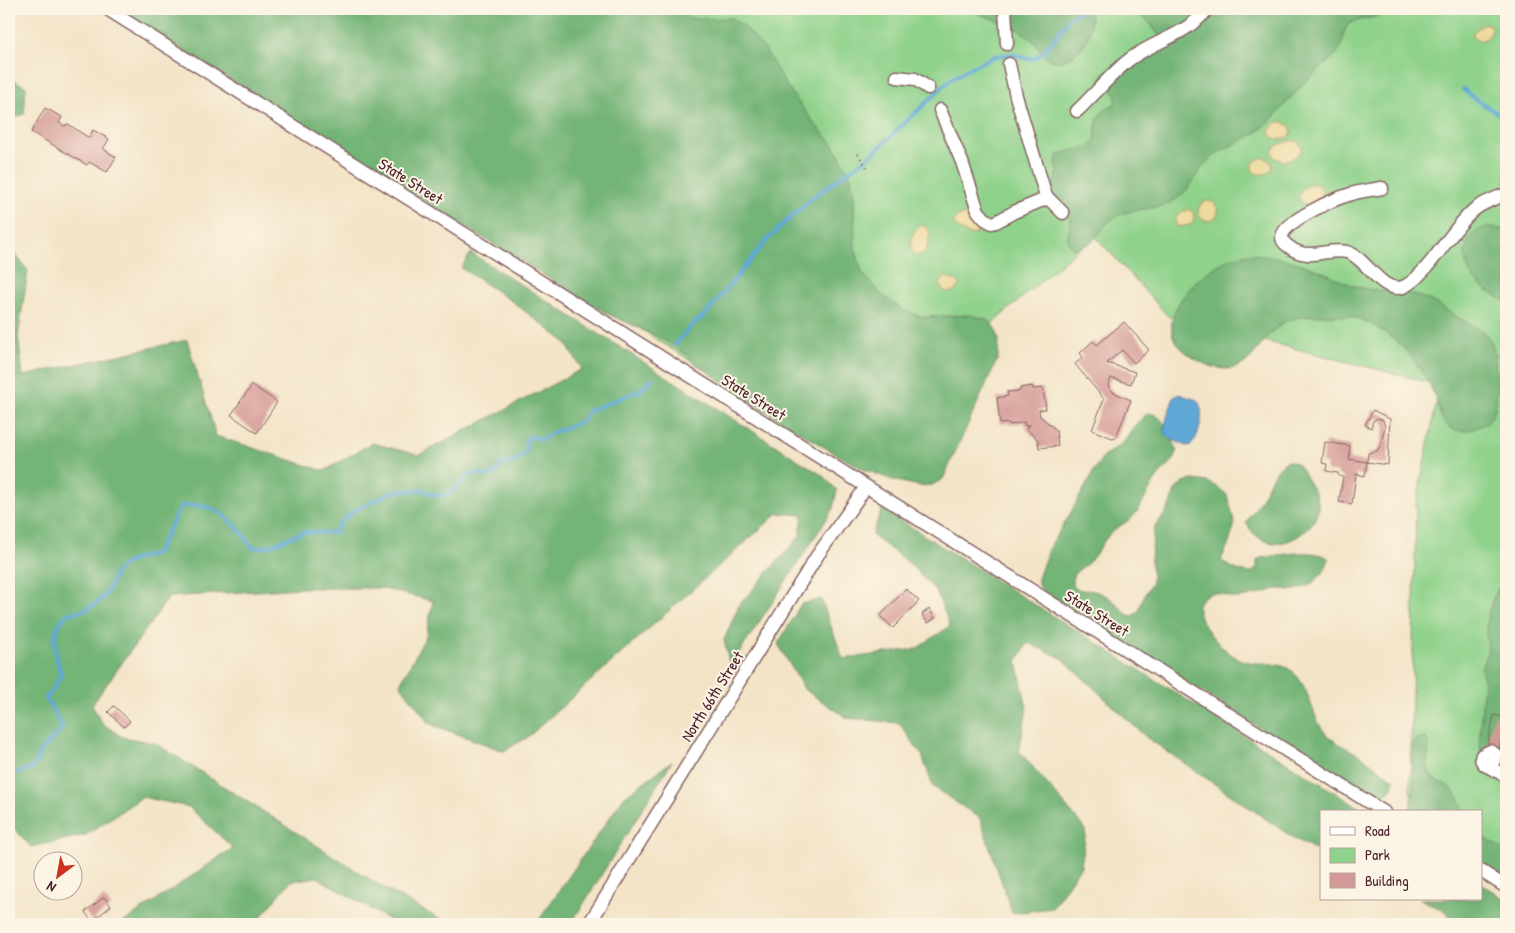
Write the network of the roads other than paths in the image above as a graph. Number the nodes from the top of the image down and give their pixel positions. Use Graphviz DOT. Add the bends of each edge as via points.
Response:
graph roads {
  1 [pos="107,9"];
  2 [pos="1004,9"];
  3 [pos="1208,9"];
  4 [pos="1007,44"];
  5 [pos="1010,64"];
  6 [pos="897,77"];
  7 [pos="928,88"];
  8 [pos="940,110"];
  9 [pos="1077,111"];
  10 [pos="1382,188"];
  11 [pos="1506,194"];
  12 [pos="1048,198"];
  13 [pos="1063,213"];
  14 [pos="866,487"];
  15 [pos="1490,767"];
  16 [pos="1506,776"];
  17 [pos="1381,810"];
  18 [pos="1482,873"];
  19 [pos="1506,887"];
  20 [pos="589,924"];
  1 -- 14 [label="street, State Street"];
  2 -- 4 [label="street"];
  3 -- 9 [label="street" via="1185,30 1125,63"];
  5 -- 12 [label="street" via="1016,96"];
  6 -- 7 [label="street" via="915,79"];
  8 -- 12 [label="street" via="978,211 985,220 996,222"];
  10 -- 11 [label="street" via="1340,198 1300,218 1284,232 1284,242 1304,254 1349,252 1385,284 1402,287 1420,274 1475,209"];
  12 -- 13 [label="street"];
  14 -- 17 [label="street, State Street"];
  14 -- 20 [label="street, North 66th Street" via="817,556"];
  15 -- 16 [label="street"];
  18 -- 19 [label="street"];
}
